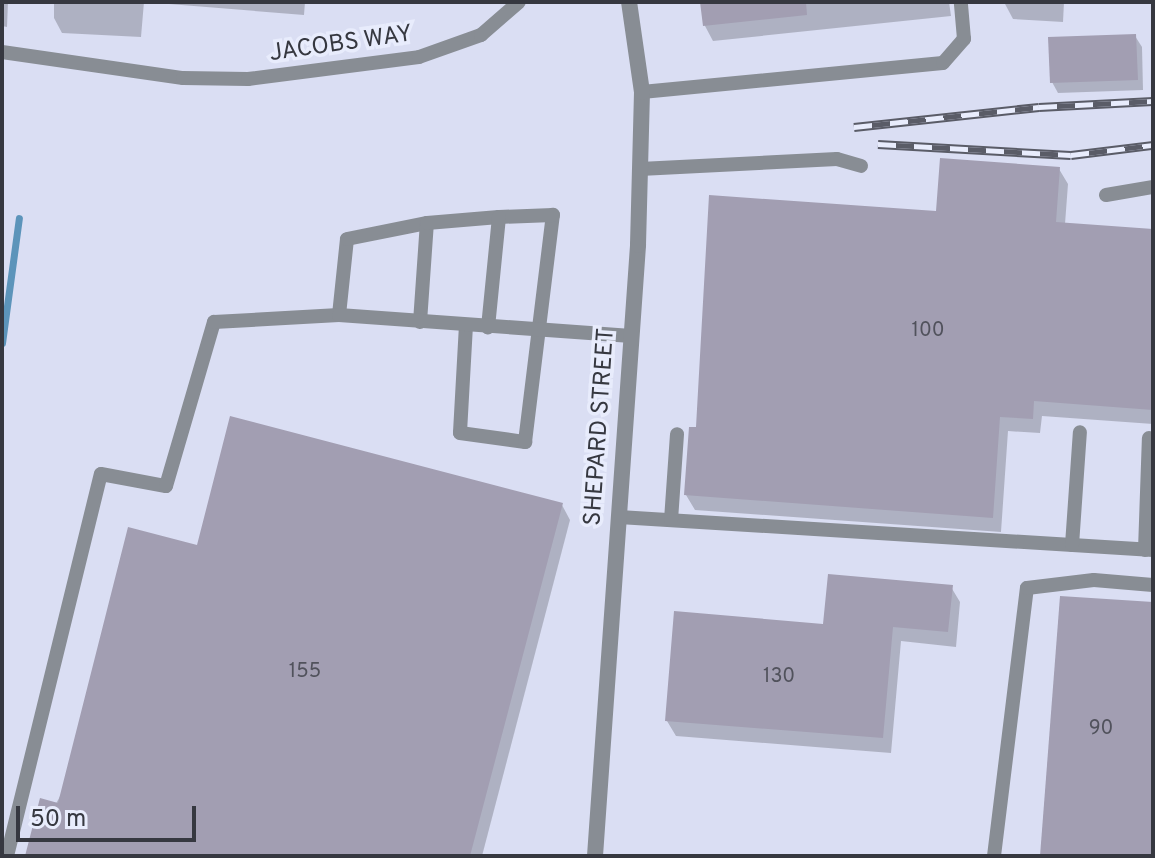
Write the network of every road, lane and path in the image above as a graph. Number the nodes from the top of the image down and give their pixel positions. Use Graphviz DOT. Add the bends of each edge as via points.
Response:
graph roads {
  1 [pos="519,2"];
  2 [pos="629,2"];
  3 [pos="961,2"];
  4 [pos="2,52"];
  5 [pos="642,92"];
  6 [pos="861,166"];
  7 [pos="640,169"];
  8 [pos="1153,187"];
  9 [pos="1106,195"];
  10 [pos="499,217"];
  11 [pos="427,223"];
  12 [pos="339,315"];
  13 [pos="420,322"];
  14 [pos="466,325"];
  15 [pos="488,327"];
  16 [pos="541,330"];
  17 [pos="631,336"];
  18 [pos="1080,432"];
  19 [pos="677,434"];
  20 [pos="1149,438"];
  21 [pos="619,517"];
  22 [pos="671,520"];
  23 [pos="1072,545"];
  24 [pos="1149,550"];
  25 [pos="1153,585"];
  26 [pos="7,856"];
  27 [pos="595,856"];
  28 [pos="994,856"];
  1 -- 4 [label="lane, JACOBS WAY" via="481,35 428,55 248,79 183,78"];
  2 -- 5 [label="street, SHEPARD STREET"];
  3 -- 5 [label="lane" via="964,39 943,63"];
  5 -- 7 [label="street, SHEPARD STREET"];
  6 -- 7 [label="lane" via="837,159"];
  7 -- 17 [label="street, SHEPARD STREET"];
  8 -- 9 [label="lane"];
  10 -- 11 [label="lane"];
  10 -- 15 [label="lane"];
  10 -- 16 [label="lane" via="553,215"];
  11 -- 12 [label="lane" via="347,239"];
  11 -- 13 [label="lane"];
  12 -- 13 [label="lane"];
  12 -- 26 [label="lane" via="214,322 166,486 101,474"];
  13 -- 14 [label="lane"];
  14 -- 15 [label="lane"];
  14 -- 16 [label="lane" via="460,433 525,442"];
  15 -- 16 [label="lane"];
  16 -- 17 [label="lane"];
  17 -- 21 [label="street, SHEPARD STREET"];
  18 -- 23 [label="lane"];
  19 -- 22 [label="lane"];
  20 -- 24 [label="lane"];
  21 -- 22 [label="lane"];
  21 -- 27 [label="street, SHEPARD STREET"];
  22 -- 23 [label="lane"];
  23 -- 24 [label="lane"];
  25 -- 28 [label="lane" via="1094,580 1027,588"];
}
